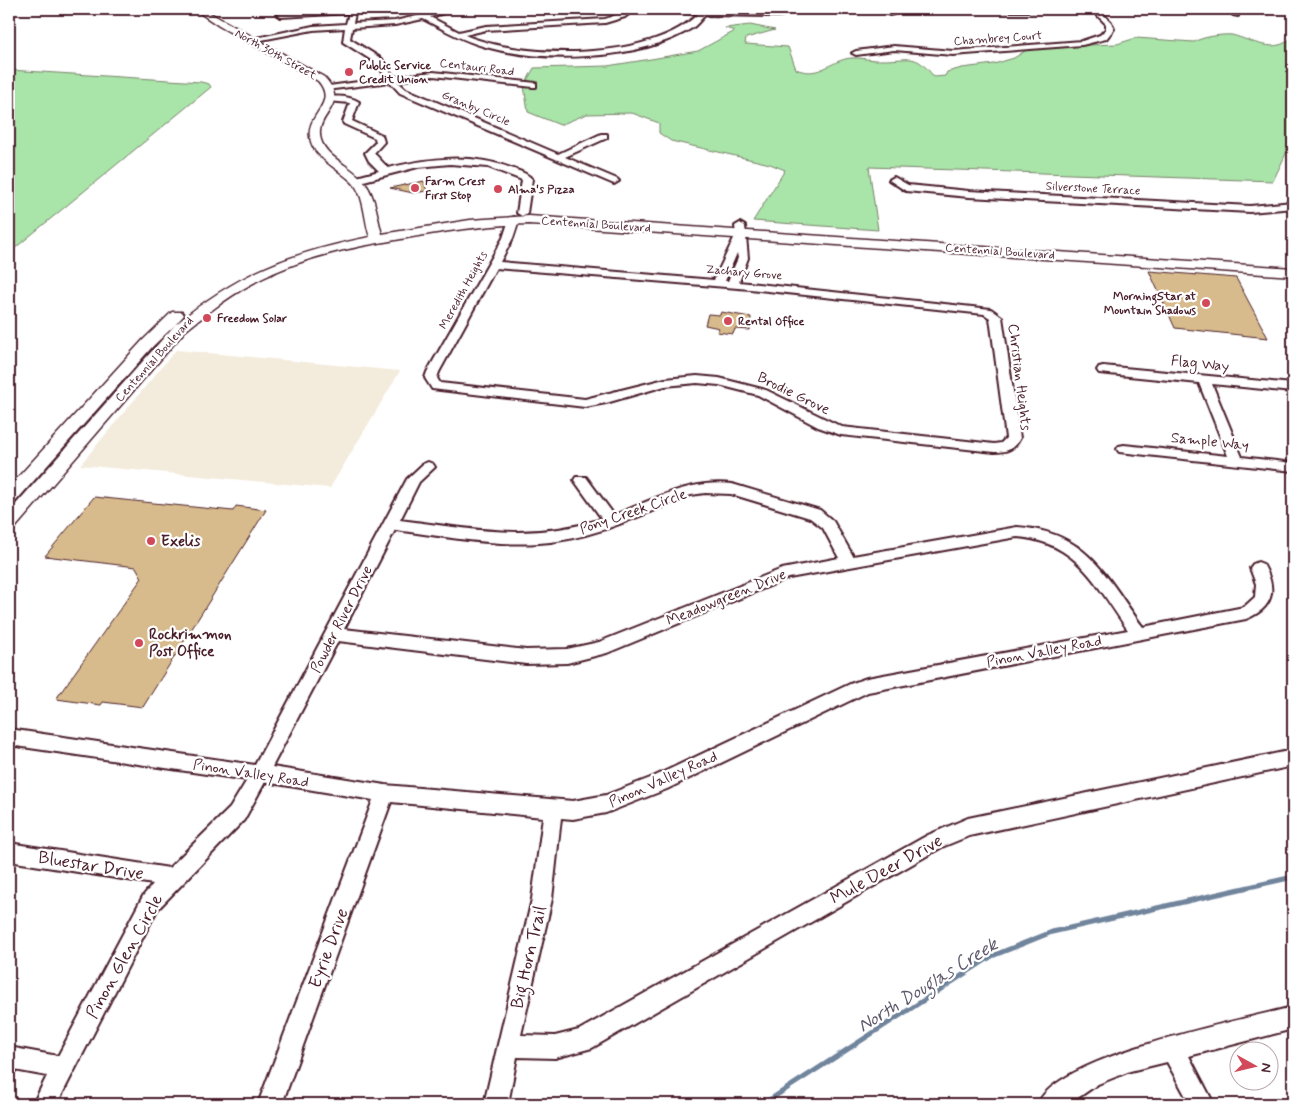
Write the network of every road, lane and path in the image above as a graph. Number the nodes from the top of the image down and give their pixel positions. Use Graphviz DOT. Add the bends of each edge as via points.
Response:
graph roads {
  1 [pos="198,9"];
  2 [pos="455,9"];
  3 [pos="632,9"];
  4 [pos="665,9"];
  5 [pos="816,9"];
  6 [pos="997,9"];
  7 [pos="1058,9"];
  8 [pos="1094,9"];
  9 [pos="1242,9"];
  10 [pos="352,10"];
  11 [pos="705,11"];
  12 [pos="282,15"];
  13 [pos="1236,15"];
  14 [pos="423,16"];
  15 [pos="349,26"];
  16 [pos="459,34"];
  17 [pos="251,40"];
  18 [pos="856,53"];
  19 [pos="391,78"];
  20 [pos="533,85"];
  21 [pos="329,93"];
  22 [pos="604,136"];
  23 [pos="560,156"];
  24 [pos="385,171"];
  25 [pos="356,180"];
  26 [pos="894,180"];
  27 [pos="614,181"];
  28 [pos="1293,205"];
  29 [pos="518,216"];
  30 [pos="740,230"];
  31 [pos="376,235"];
  32 [pos="1293,263"];
  33 [pos="493,265"];
  34 [pos="1293,272"];
  35 [pos="718,284"];
  36 [pos="732,285"];
  37 [pos="992,313"];
  38 [pos="1103,370"];
  39 [pos="433,372"];
  40 [pos="1204,380"];
  41 [pos="1293,388"];
  42 [pos="1007,446"];
  43 [pos="1124,449"];
  44 [pos="1236,460"];
  45 [pos="428,467"];
  46 [pos="1293,467"];
  47 [pos="581,480"];
  48 [pos="9,498"];
  49 [pos="610,520"];
  50 [pos="9,523"];
  51 [pos="390,524"];
  52 [pos="848,561"];
  53 [pos="1258,568"];
  54 [pos="1139,633"];
  55 [pos="333,634"];
  56 [pos="9,737"];
  57 [pos="1293,758"];
  58 [pos="259,775"];
  59 [pos="385,793"];
  60 [pos="552,809"];
  61 [pos="9,852"];
  62 [pos="173,878"];
  63 [pos="1293,1018"];
  64 [pos="508,1045"];
  65 [pos="1173,1049"];
  66 [pos="9,1058"];
  67 [pos="64,1068"];
  68 [pos="45,1104"];
  69 [pos="270,1104"];
  70 [pos="496,1104"];
  71 [pos="1050,1104"];
  72 [pos="1202,1104"];
  1 -- 17 [label="main road, North 30th Street"];
  2 -- 14 [label="street"];
  3 -- 16 [label="street" via="623,16 605,21 486,28"];
  4 -- 11 [label="street"];
  5 -- 11 [label="street" via="760,16"];
  6 -- 7 [label="street"];
  8 -- 18 [label="street, Chambrey Court" via="1109,23 1110,29 1103,37 1082,43 954,53 894,48"];
  9 -- 13 [label="street" via="1235,11"];
  10 -- 12 [label="street"];
  10 -- 15 [label="street, Granby Circle"];
  11 -- 16 [label="street" via="684,28 661,39 591,53 548,54 511,50 480,44"];
  14 -- 15 [label="street" via="386,24"];
  14 -- 16 [label="street"];
  15 -- 17 [label="street" via="303,29"];
  15 -- 19 [label="street, Granby Circle" via="348,42 379,61"];
  17 -- 21 [label="main road, North 30th Street" via="321,79"];
  19 -- 20 [label="street, Centauri Road" via="432,74"];
  19 -- 21 [label="street, Centauri Road"];
  19 -- 23 [label="street, Granby Circle" via="410,94"];
  21 -- 24 [label="street" via="355,102 347,122 379,137 380,142 369,153"];
  21 -- 25 [label="main road" via="316,126 316,141"];
  22 -- 23 [label="street"];
  23 -- 27 [label="street, Granby Circle"];
  24 -- 25 [label="street"];
  24 -- 29 [label="street, Meredith Heights" via="421,163 492,165 527,179"];
  25 -- 31 [label="main road" via="362,188"];
  26 -- 28 [label="street, Silverstone Terrace" via="906,188 978,194 1250,209"];
  29 -- 30 [label="main road, Centennial Boulevard"];
  29 -- 31 [label="main road, Centennial Boulevard" via="470,216"];
  29 -- 33 [label="street, Meredith Heights"];
  30 -- 32 [label="main road, Centennial Boulevard"];
  30 -- 34 [label="main road, Centennial Boulevard"];
  30 -- 35 [label="street"];
  30 -- 36 [label="street" via="743,258"];
  31 -- 48 [label="main road, Centennial Boulevard" via="312,245 272,260 227,281 187,308 148,343"];
  31 -- 50 [label="main road, Centennial Boulevard" via="265,271 236,286 196,314"];
  33 -- 35 [label="street, Zachary Grove"];
  33 -- 39 [label="street, Meredith Heights"];
  35 -- 36 [label="street, Zachary Grove"];
  36 -- 37 [label="street, Zachary Grove"];
  37 -- 42 [label="street, Christian Heights" via="996,318 1013,438"];
  38 -- 40 [label="street, Flag Way"];
  39 -- 42 [label="street, Brodie Grove" via="433,383 441,387 585,403 663,383 699,380 727,383 773,397 841,431 994,448"];
  40 -- 41 [label="street, Flag Way"];
  40 -- 44 [label="street"];
  43 -- 44 [label="street, Sample Way"];
  44 -- 46 [label="street, Sample Way"];
  45 -- 51 [label="street, Powder River Drive" via="414,479"];
  47 -- 49 [label="street"];
  49 -- 51 [label="street, Pony Creek Circle" via="560,535 515,538"];
  49 -- 52 [label="street, Pony Creek Circle" via="688,491 709,487 732,489 815,514 828,525"];
  51 -- 55 [label="street, Powder River Drive"];
  52 -- 54 [label="street, Meadowgreen Drive" via="1017,532 1041,535 1072,548 1081,556"];
  52 -- 55 [label="street, Meadowgreen Drive" via="774,576 601,648 567,656 526,657"];
  53 -- 54 [label="street, Pinon Valley Road" via="1264,596 1251,611"];
  54 -- 60 [label="street, Pinon Valley Road" via="867,685 624,798 590,808"];
  55 -- 58 [label="street, Powder River Drive"];
  56 -- 58 [label="street, Pinon Valley Road"];
  57 -- 64 [label="street, Mule Deer Drive" via="968,827 935,841 584,1040 542,1049"];
  58 -- 59 [label="street, Pinon Valley Road"];
  58 -- 62 [label="street, Pinon Glen Circle" via="237,814"];
  59 -- 60 [label="street, Pinon Valley Road"];
  59 -- 69 [label="street, Eyrie Drive"];
  60 -- 64 [label="street, Big Horn Trail" via="542,899"];
  61 -- 62 [label="street, Bluestar Drive"];
  62 -- 67 [label="street, Pinon Glen Circle" via="150,903"];
  63 -- 65 [label="street"];
  64 -- 70 [label="street, Big Horn Trail"];
  65 -- 71 [label="street" via="1130,1060 1090,1076"];
  65 -- 72 [label="street"];
  66 -- 67 [label="street"];
  67 -- 68 [label="street, Pinon Glen Circle"];
}
